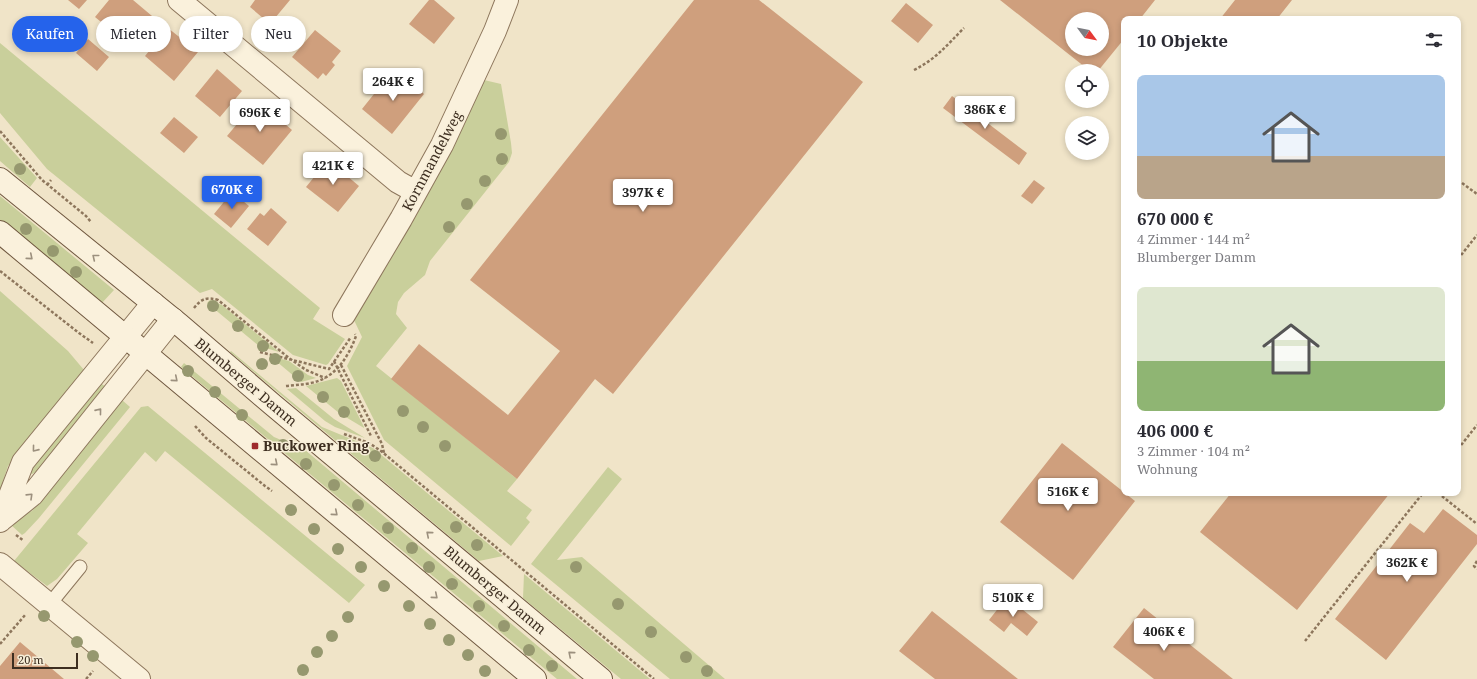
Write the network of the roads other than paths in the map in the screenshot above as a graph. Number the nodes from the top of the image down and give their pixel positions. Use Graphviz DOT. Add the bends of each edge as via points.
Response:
graph roads {
  1 [pos="179,0"];
  2 [pos="507,0"];
  3 [pos="0,179"];
  4 [pos="416,192"];
  5 [pos="0,232"];
  6 [pos="153,303"];
  7 [pos="344,315"];
  8 [pos="173,319"];
  9 [pos="126,337"];
  10 [pos="145,354"];
  11 [pos="0,521"];
  12 [pos="0,564"];
  13 [pos="80,567"];
  14 [pos="45,601"];
  15 [pos="138,679"];
  16 [pos="535,679"];
  17 [pos="601,679"];
  1 -- 4 [label="main road" via="398,182"];
  2 -- 4 [label="main road, Kornmandelweg" via="442,145"];
  6 -- 3 [label="main road, Blumberger Damm, one-way"];
  4 -- 7 [label="main road, Kornmandelweg"];
  5 -- 9 [label="main road, one-way"];
  6 -- 8 [label="main road, Blumberger Damm"];
  6 -- 9 [label="main road"];
  8 -- 10 [label="main road"];
  17 -- 8 [label="main road, Blumberger Damm, one-way"];
  9 -- 10 [label="main road"];
  9 -- 11 [label="main road, one-way" via="23,462"];
  11 -- 10 [label="main road, one-way" via="32,495"];
  10 -- 16 [label="main road, one-way"];
  12 -- 14 [label="main road"];
  13 -- 14 [label="lane"];
  14 -- 15 [label="main road"];
}
